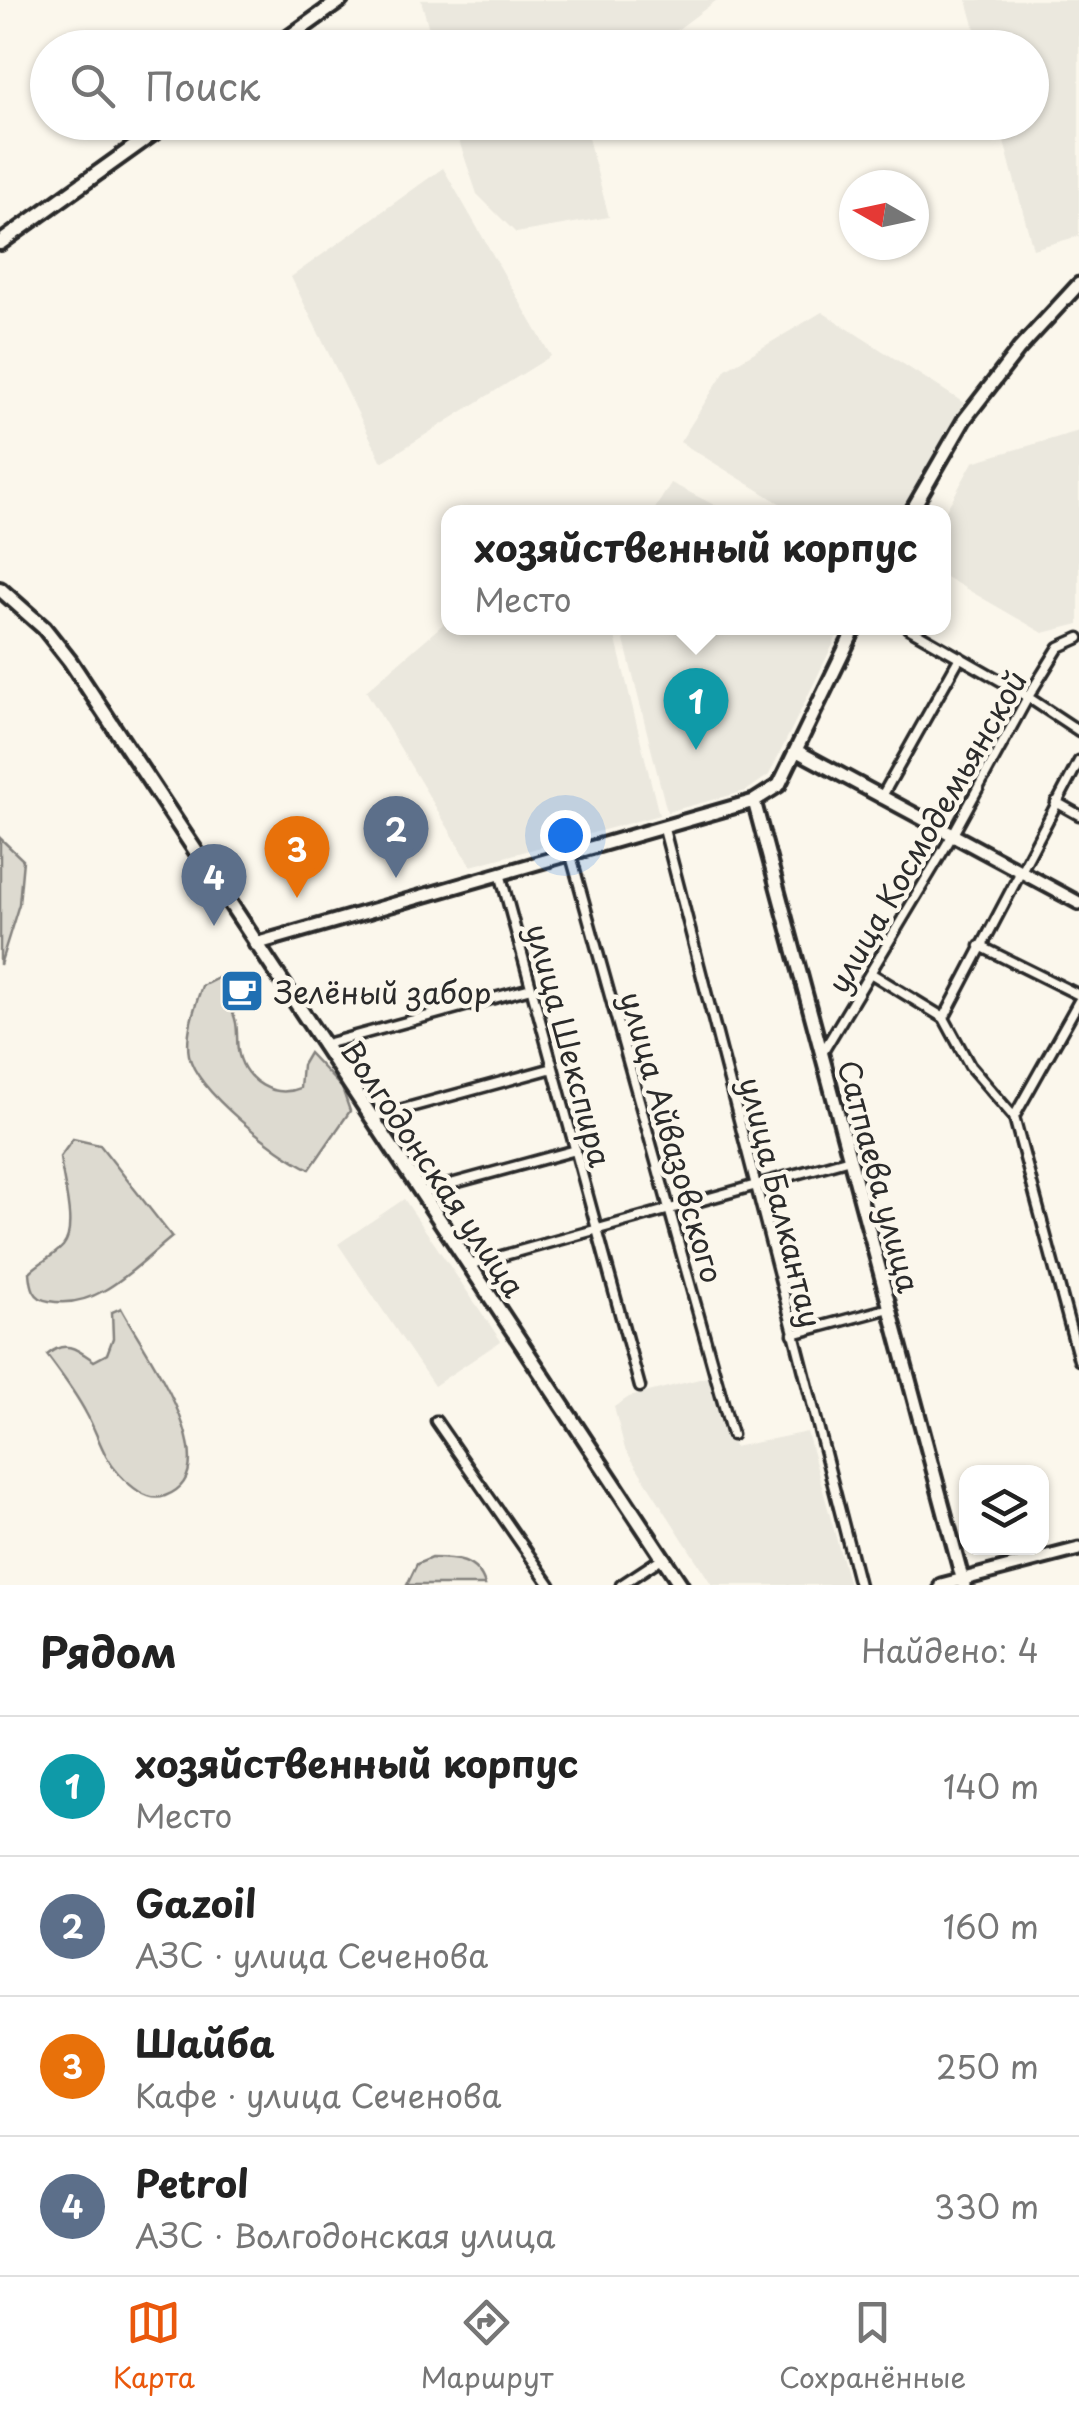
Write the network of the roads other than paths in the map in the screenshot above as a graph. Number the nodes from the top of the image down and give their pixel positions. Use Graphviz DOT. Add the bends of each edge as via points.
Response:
graph roads {
  1 [pos="340,0"];
  2 [pos="299,30"];
  3 [pos="144,140"];
  4 [pos="0,243"];
  5 [pos="1079,284"];
  6 [pos="915,505"];
  7 [pos="0,589"];
  8 [pos="852,635"];
  9 [pos="920,635"];
  10 [pos="1079,638"];
  11 [pos="960,658"];
  12 [pos="1028,697"];
  13 [pos="1079,731"];
  14 [pos="796,752"];
  15 [pos="1079,761"];
  16 [pos="881,798"];
  17 [pos="754,801"];
  18 [pos="1056,802"];
  19 [pos="1079,815"];
  20 [pos="664,829"];
  21 [pos="952,836"];
  22 [pos="570,852"];
  23 [pos="1019,872"];
  24 [pos="500,873"];
  25 [pos="1079,904"];
  26 [pos="240,922"];
  27 [pos="288,934"];
  28 [pos="255,944"];
  29 [pos="980,946"];
  30 [pos="269,965"];
  31 [pos="872,974"];
  32 [pos="531,988"];
  33 [pos="1079,998"];
  34 [pos="944,1018"];
  35 [pos="322,1045"];
  36 [pos="821,1055"];
  37 [pos="553,1068"];
  38 [pos="1014,1117"];
  39 [pos="370,1118"];
  40 [pos="576,1150"];
  41 [pos="850,1159"];
  42 [pos="754,1184"];
  43 [pos="421,1192"];
  44 [pos="669,1208"];
  45 [pos="597,1228"];
  46 [pos="469,1265"];
  47 [pos="891,1308"];
  48 [pos="793,1334"];
  49 [pos="1079,1360"];
  50 [pos="640,1386"];
  51 [pos="436,1421"];
  52 [pos="732,1436"];
  53 [pos="1079,1549"];
  54 [pos="662,1558"];
  55 [pos="972,1582"];
  56 [pos="550,1585"];
  57 [pos="622,1585"];
  58 [pos="681,1585"];
  59 [pos="858,1585"];
  60 [pos="941,1585"];
  1 -- 2 [label="main road"];
  3 -- 4 [label="main road"];
  5 -- 6 [label="street" via="964,420"];
  7 -- 26 [label="main road, Волгодонская улица" via="70,661"];
  8 -- 14 [label="street"];
  9 -- 11 [label="street"];
  10 -- 12 [label="street, улица Космодемьянской" via="1059,646"];
  11 -- 12 [label="street"];
  11 -- 16 [label="street"];
  12 -- 13 [label="street"];
  12 -- 21 [label="street, улица Космодемьянской"];
  14 -- 16 [label="street"];
  14 -- 17 [label="street" via="779,785"];
  15 -- 18 [label="street"];
  16 -- 21 [label="street"];
  17 -- 20 [label="street"];
  17 -- 36 [label="street, Сатпаева улица"];
  18 -- 19 [label="street"];
  18 -- 23 [label="street"];
  20 -- 22 [label="street"];
  20 -- 42 [label="street, улица Балкантау"];
  21 -- 23 [label="street"];
  21 -- 31 [label="street, улица Космодемьянской"];
  22 -- 24 [label="street"];
  22 -- 44 [label="street, улица Айвазовского"];
  23 -- 25 [label="street"];
  23 -- 29 [label="street"];
  24 -- 27 [label="street"];
  24 -- 32 [label="street, улица Шекспира"];
  26 -- 27 [label="street"];
  26 -- 28 [label="main road, Волгодонская улица"];
  27 -- 28 [label="street"];
  27 -- 30 [label="street" via="274,946"];
  28 -- 30 [label="main road, Волгодонская улица"];
  29 -- 33 [label="street"];
  29 -- 34 [label="street"];
  30 -- 35 [label="main road, Волгодонская улица"];
  31 -- 34 [label="street"];
  31 -- 36 [label="street, улица Космодемьянской"];
  32 -- 35 [label="street"];
  32 -- 37 [label="street, улица Шекспира"];
  33 -- 38 [label="street"];
  34 -- 38 [label="street" via="970,1066"];
  35 -- 39 [label="main road, Волгодонская улица"];
  36 -- 41 [label="street, Сатпаева улица"];
  37 -- 39 [label="street"];
  37 -- 40 [label="street, улица Шекспира"];
  38 -- 49 [label="street"];
  39 -- 43 [label="main road, Волгодонская улица"];
  40 -- 43 [label="street"];
  40 -- 45 [label="street, улица Шекспира"];
  41 -- 42 [label="street"];
  41 -- 47 [label="street, Сатпаева улица"];
  42 -- 44 [label="street"];
  42 -- 48 [label="street, улица Балкантау"];
  43 -- 46 [label="main road, Волгодонская улица"];
  44 -- 45 [label="street"];
  44 -- 52 [label="street, улица Айвазовского"];
  45 -- 46 [label="street"];
  45 -- 50 [label="street, улица Шекспира"];
  46 -- 54 [label="main road, Волгодонская улица"];
  47 -- 48 [label="street"];
  47 -- 55 [label="street, Сатпаева улица" via="960,1563"];
  48 -- 59 [label="street, улица Балкантау"];
  51 -- 56 [label="street"];
  53 -- 55 [label="street"];
  54 -- 57 [label="street"];
  54 -- 58 [label="main road, Волгодонская улица"];
  55 -- 60 [label="street"];
}
